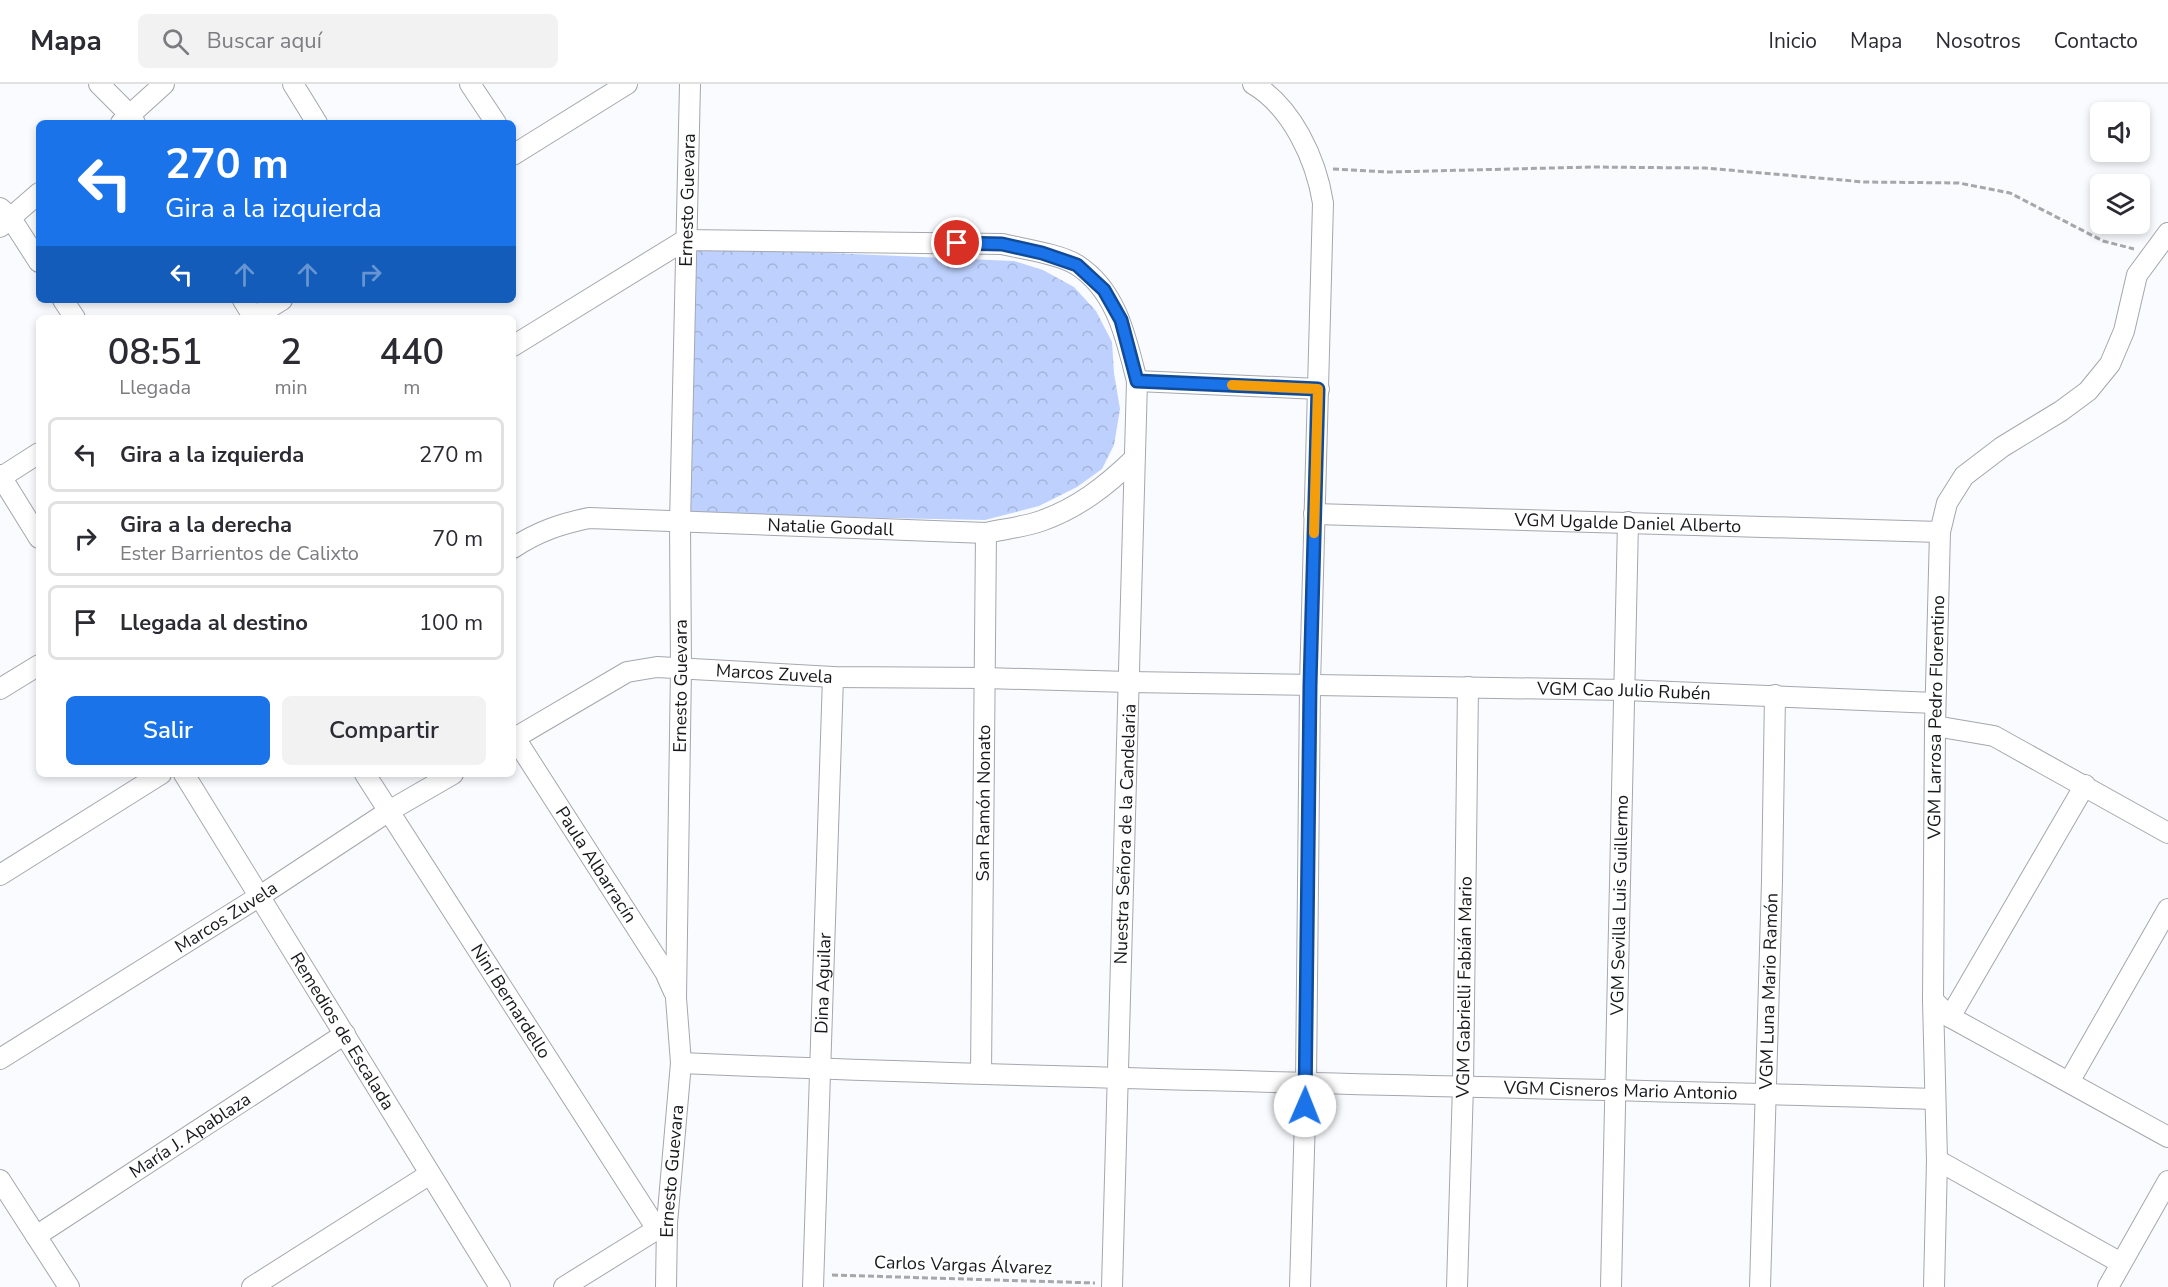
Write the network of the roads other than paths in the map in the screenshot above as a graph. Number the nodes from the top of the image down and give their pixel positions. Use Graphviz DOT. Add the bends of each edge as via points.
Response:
graph roads {
  1 [pos="99,84"];
  2 [pos="164,84"];
  3 [pos="293,84"];
  4 [pos="470,84"];
  5 [pos="627,84"];
  6 [pos="690,84"];
  7 [pos="1268,87"];
  8 [pos="129,120"];
  9 [pos="315,120"];
  10 [pos="494,120"];
  11 [pos="516,151"];
  12 [pos="36,196"];
  13 [pos="4,217"];
  14 [pos="685,240"];
  15 [pos="2166,240"];
  16 [pos="36,258"];
  17 [pos="277,303"];
  18 [pos="259,315"];
  19 [pos="516,344"];
  20 [pos="1137,381"];
  21 [pos="1318,389"];
  22 [pos="36,455"];
  23 [pos="1134,459"];
  24 [pos="0,477"];
  25 [pos="1314,514"];
  26 [pos="1628,522"];
  27 [pos="680,523"];
  28 [pos="1940,531"];
  29 [pos="36,533"];
  30 [pos="986,533"];
  31 [pos="516,546"];
  32 [pos="36,667"];
  33 [pos="681,669"];
  34 [pos="833,677"];
  35 [pos="985,678"];
  36 [pos="1129,682"];
  37 [pos="1310,685"];
  38 [pos="1468,687"];
  39 [pos="0,689"];
  40 [pos="1625,690"];
  41 [pos="1775,695"];
  42 [pos="1935,703"];
  43 [pos="1935,726"];
  44 [pos="516,736"];
  45 [pos="516,740"];
  46 [pos="156,777"];
  47 [pos="186,777"];
  48 [pos="366,777"];
  49 [pos="448,777"];
  50 [pos="2085,785"];
  51 [pos="389,811"];
  52 [pos="2168,833"];
  53 [pos="0,875"];
  54 [pos="260,896"];
  55 [pos="2168,909"];
  56 [pos="676,998"];
  57 [pos="1934,1000"];
  58 [pos="1950,1017"];
  59 [pos="345,1034"];
  60 [pos="0,1059"];
  61 [pos="681,1064"];
  62 [pos="820,1069"];
  63 [pos="981,1073"];
  64 [pos="1118,1077"];
  65 [pos="2070,1082"];
  66 [pos="1306,1083"];
  67 [pos="1463,1085"];
  68 [pos="1617,1090"];
  69 [pos="1766,1094"];
  70 [pos="1935,1099"];
  71 [pos="2168,1137"];
  72 [pos="1937,1160"];
  73 [pos="430,1174"];
  74 [pos="0,1180"];
  75 [pos="2168,1181"];
  76 [pos="662,1226"];
  77 [pos="36,1236"];
  78 [pos="2121,1263"];
  79 [pos="814,1281"];
  80 [pos="1112,1285"];
  81 [pos="69,1287"];
  82 [pos="252,1287"];
  83 [pos="500,1287"];
  84 [pos="564,1287"];
  85 [pos="666,1287"];
  86 [pos="1300,1287"];
  87 [pos="1457,1287"];
  88 [pos="1611,1287"];
  89 [pos="1760,1287"];
  90 [pos="1934,1287"];
  91 [pos="2108,1287"];
  1 -- 8 [label="street"];
  2 -- 8 [label="street"];
  3 -- 9 [label="street"];
  4 -- 10 [label="street"];
  5 -- 11 [label="street"];
  6 -- 14 [label="street, Ernesto Guevara"];
  7 -- 21 [label="street" via="1314,166 1323,203"];
  12 -- 13 [label="street"];
  13 -- 16 [label="street"];
  14 -- 19 [label="street"];
  14 -- 20 [label="street, Nuestra Señora de la Candelaria" via="1002,244 1042,253 1077,265 1104,290 1121,320"];
  14 -- 27 [label="street, Ernesto Guevara"];
  15 -- 28 [label="street, VGM Larrosa Pedro Florentino" via="2137,275 2124,331 2110,364 2088,391 1964,476 1947,503"];
  17 -- 18 [label="street"];
  20 -- 21 [label="street"];
  20 -- 23 [label="street, Nuestra Señora de la Candelaria"];
  21 -- 25 [label="street"];
  22 -- 24 [label="street"];
  23 -- 30 [label="street, Natalie Goodall" via="1105,487 1071,509"];
  23 -- 36 [label="street, Nuestra Señora de la Candelaria"];
  24 -- 29 [label="street"];
  25 -- 26 [label="street, VGM Ugalde Daniel Alberto"];
  25 -- 37 [label="street"];
  26 -- 28 [label="street, VGM Ugalde Daniel Alberto"];
  26 -- 40 [label="street, VGM Sevilla Luis Guillermo"];
  27 -- 30 [label="street, Natalie Goodall"];
  27 -- 31 [label="street, Natalie Goodall" via="589,518 558,524"];
  27 -- 33 [label="street, Ernesto Guevara"];
  28 -- 42 [label="street, VGM Larrosa Pedro Florentino"];
  30 -- 35 [label="street, San Ramón Nonato"];
  32 -- 39 [label="street"];
  33 -- 34 [label="street, Marcos Zuvela"];
  33 -- 44 [label="street, Marcos Zuvela" via="657,667 627,672"];
  33 -- 56 [label="street, Ernesto Guevara"];
  34 -- 35 [label="street, Marcos Zuvela"];
  34 -- 62 [label="street, Dina Aguilar"];
  35 -- 36 [label="street, Marcos Zuvela"];
  35 -- 63 [label="street, San Ramón Nonato"];
  36 -- 37 [label="street, VGM Cao Julio Rubén"];
  36 -- 64 [label="street, Nuestra Señora de la Candelaria"];
  37 -- 38 [label="street, VGM Cao Julio Rubén"];
  37 -- 66 [label="street"];
  38 -- 40 [label="street, VGM Cao Julio Rubén"];
  38 -- 67 [label="street, VGM Gabrielli Fabián Mario"];
  40 -- 41 [label="street, VGM Cao Julio Rubén"];
  40 -- 68 [label="street, VGM Sevilla Luis Guillermo"];
  41 -- 42 [label="street, VGM Cao Julio Rubén"];
  41 -- 69 [label="street, VGM Luna Mario Ramón"];
  42 -- 43 [label="street, VGM Larrosa Pedro Florentino"];
  43 -- 50 [label="street" via="1994,736"];
  43 -- 57 [label="street, VGM Larrosa Pedro Florentino"];
  45 -- 56 [label="street, Paula Albarracín" via="665,972"];
  46 -- 53 [label="street"];
  47 -- 54 [label="street, Remedios de Escalada"];
  48 -- 51 [label="street, Niní Bernardello"];
  49 -- 51 [label="street, Marcos Zuvela"];
  50 -- 52 [label="street"];
  50 -- 58 [label="street"];
  51 -- 54 [label="street, Marcos Zuvela"];
  51 -- 76 [label="street, Niní Bernardello"];
  54 -- 59 [label="street, Remedios de Escalada"];
  54 -- 60 [label="street, Marcos Zuvela"];
  55 -- 65 [label="street"];
  56 -- 61 [label="street, Ernesto Guevara"];
  57 -- 58 [label="street"];
  57 -- 70 [label="street, VGM Larrosa Pedro Florentino"];
  58 -- 65 [label="street"];
  59 -- 73 [label="street, Remedios de Escalada"];
  59 -- 77 [label="street, María J. Apablaza"];
  61 -- 62 [label="street, VGM Cisneros Mario Antonio"];
  61 -- 76 [label="street, Ernesto Guevara"];
  62 -- 63 [label="street, VGM Cisneros Mario Antonio"];
  62 -- 79 [label="street, Dina Aguilar"];
  63 -- 64 [label="street, VGM Cisneros Mario Antonio"];
  64 -- 66 [label="street, VGM Cisneros Mario Antonio"];
  64 -- 80 [label="street, Nuestra Señora de la Candelaria"];
  65 -- 71 [label="street"];
  66 -- 67 [label="street, VGM Cisneros Mario Antonio"];
  66 -- 86 [label="street"];
  67 -- 68 [label="street, VGM Cisneros Mario Antonio"];
  67 -- 87 [label="street, VGM Gabrielli Fabián Mario"];
  68 -- 69 [label="street, VGM Cisneros Mario Antonio"];
  68 -- 88 [label="street, VGM Sevilla Luis Guillermo"];
  69 -- 70 [label="street, VGM Cisneros Mario Antonio"];
  69 -- 89 [label="street, VGM Luna Mario Ramón"];
  70 -- 72 [label="street, VGM Larrosa Pedro Florentino"];
  72 -- 78 [label="street"];
  72 -- 90 [label="street, VGM Larrosa Pedro Florentino"];
  73 -- 82 [label="street"];
  73 -- 83 [label="street, Remedios de Escalada"];
  74 -- 77 [label="street"];
  75 -- 78 [label="street"];
  76 -- 84 [label="street"];
  76 -- 85 [label="street, Ernesto Guevara"];
  77 -- 81 [label="street"];
  78 -- 91 [label="street"];
}
